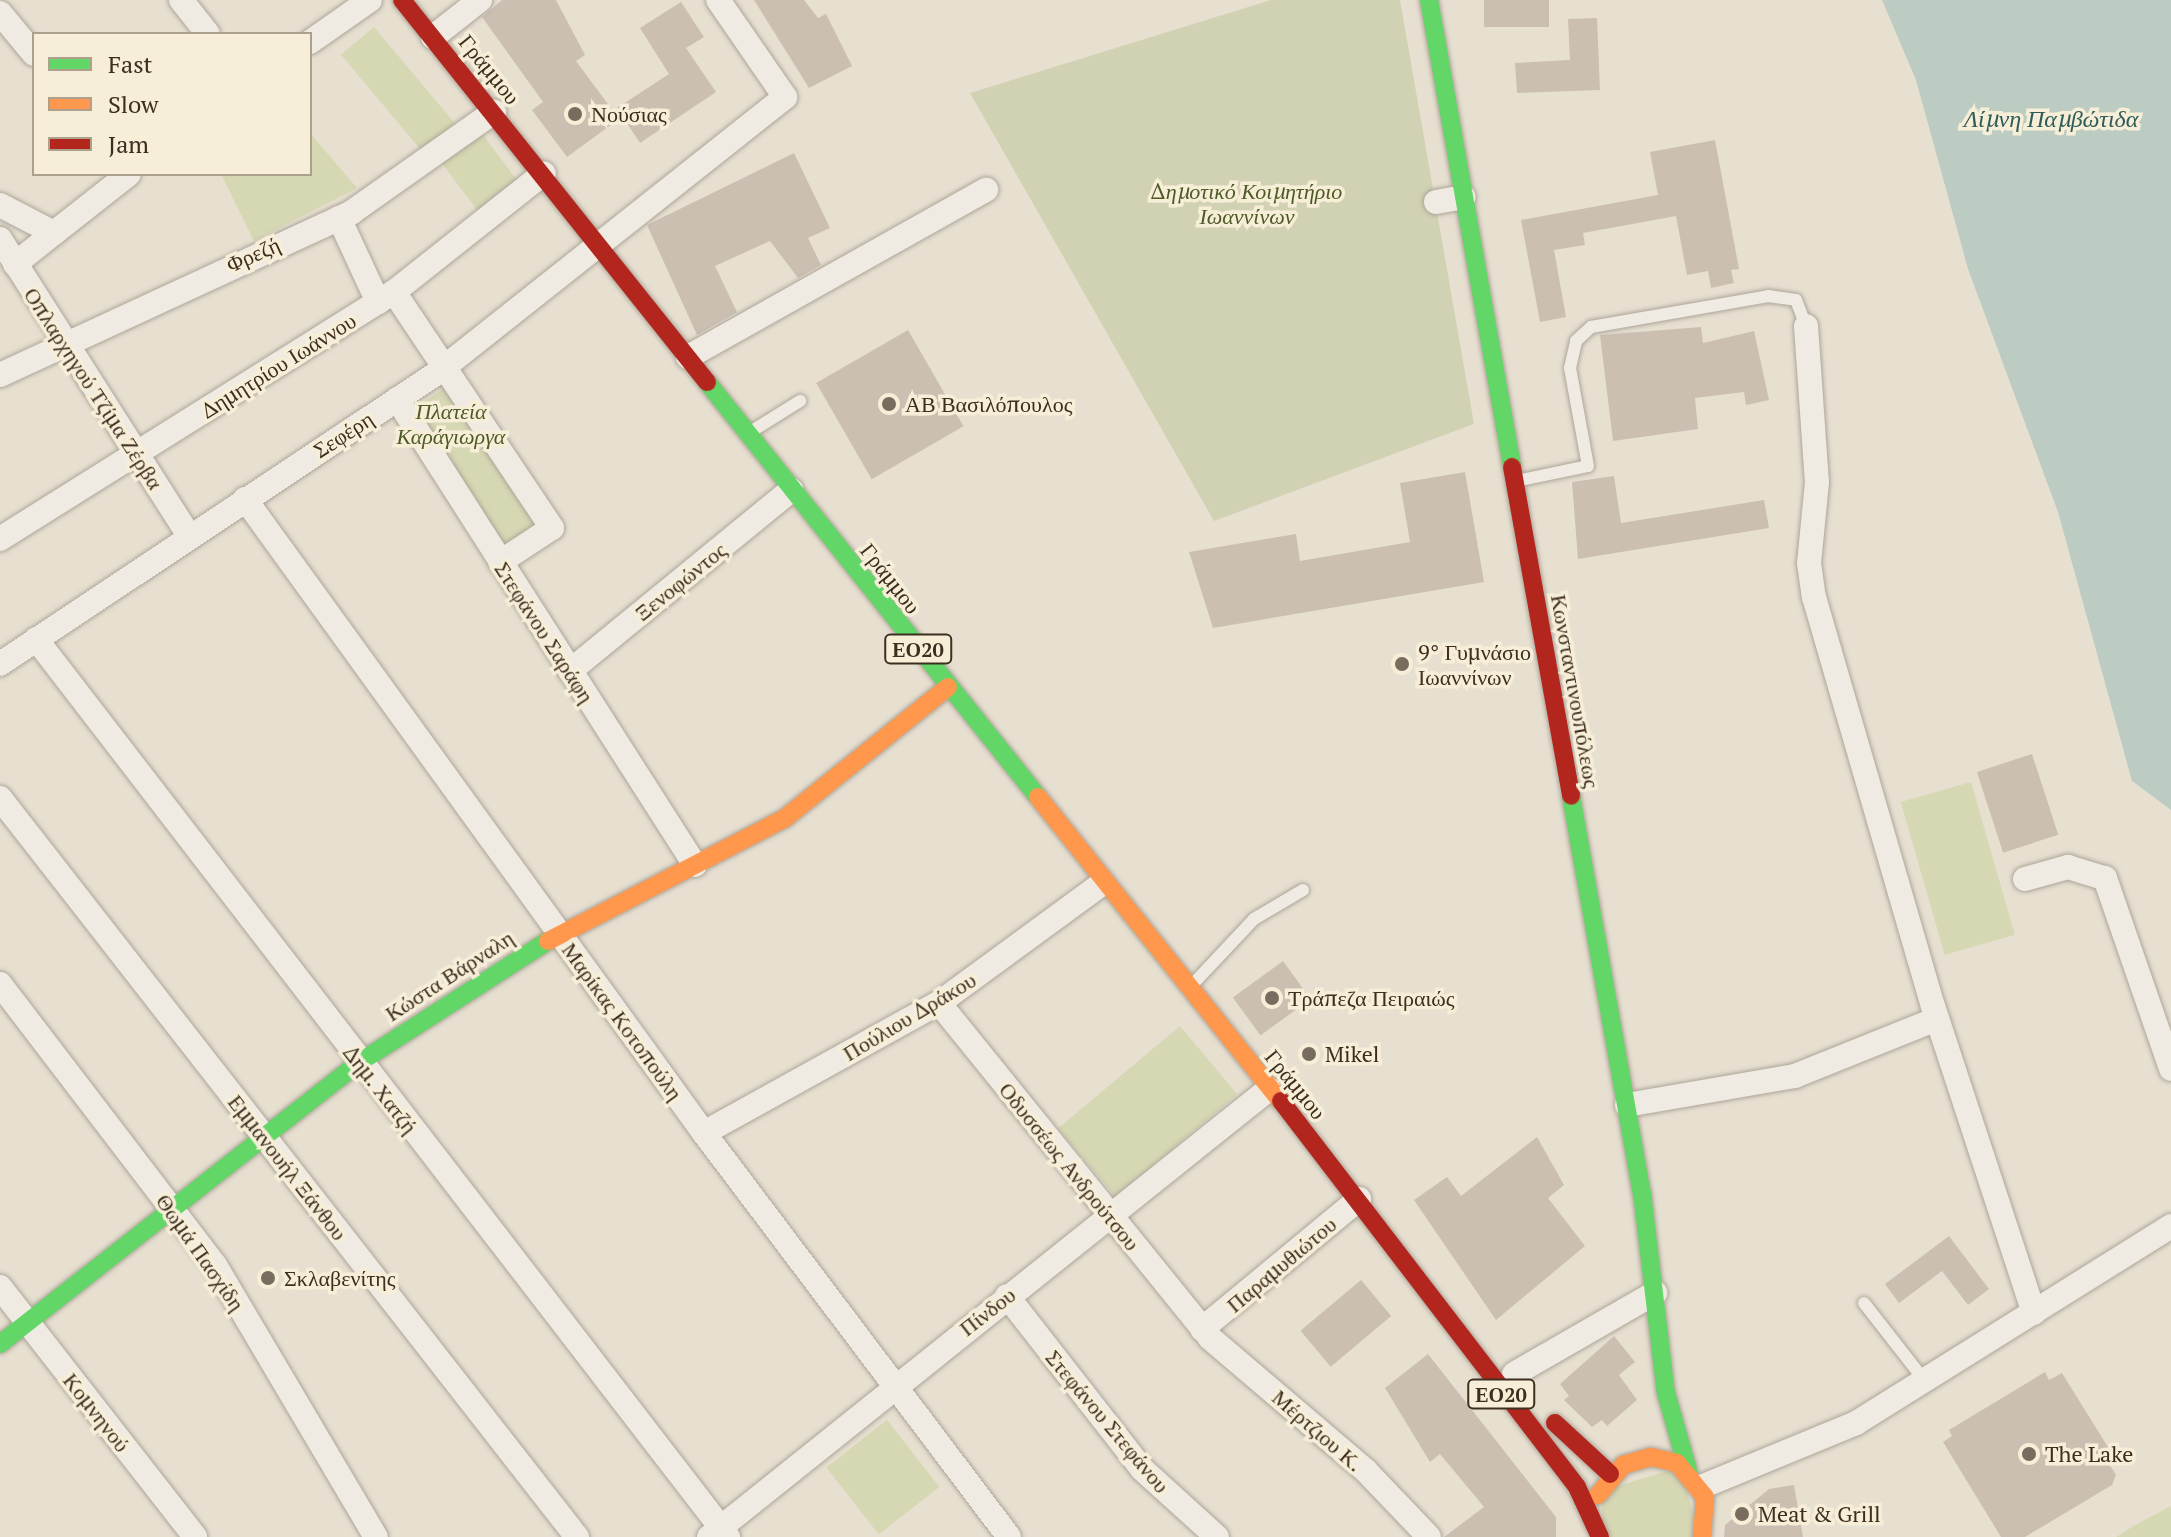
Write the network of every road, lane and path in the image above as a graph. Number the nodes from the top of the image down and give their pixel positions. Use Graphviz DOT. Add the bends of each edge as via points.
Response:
graph roads {
  1 [pos="181,0"];
  2 [pos="370,0"];
  3 [pos="402,0"];
  4 [pos="480,0"];
  5 [pos="718,0"];
  6 [pos="1429,0"];
  7 [pos="0,13"];
  8 [pos="206,32"];
  9 [pos="433,37"];
  10 [pos="312,41"];
  11 [pos="32,52"];
  12 [pos="494,112"];
  13 [pos="544,173"];
  14 [pos="126,176"];
  15 [pos="986,190"];
  16 [pos="1464,197"];
  17 [pos="1436,202"];
  18 [pos="0,205"];
  19 [pos="339,218"];
  20 [pos="54,233"];
  21 [pos="0,239"];
  22 [pos="599,243"];
  23 [pos="15,264"];
  24 [pos="386,297"];
  25 [pos="1806,326"];
  26 [pos="65,344"];
  27 [pos="688,357"];
  28 [pos="446,366"];
  29 [pos="0,375"];
  30 [pos="397,399"];
  31 [pos="800,401"];
  32 [pos="747,433"];
  33 [pos="136,456"];
  34 [pos="1514,482"];
  35 [pos="791,490"];
  36 [pos="245,499"];
  37 [pos="189,536"];
  38 [pos="0,539"];
  39 [pos="500,562"];
  40 [pos="36,639"];
  41 [pos="0,664"];
  42 [pos="570,671"];
  43 [pos="948,687"];
  44 [pos="0,798"];
  45 [pos="695,865"];
  46 [pos="2025,879"];
  47 [pos="1103,883"];
  48 [pos="1303,890"];
  49 [pos="559,934"];
  50 [pos="0,984"];
  51 [pos="1188,988"];
  52 [pos="939,1003"];
  53 [pos="1937,1019"];
  54 [pos="360,1062"];
  55 [pos="2171,1069"];
  56 [pos="1269,1089"];
  57 [pos="1627,1105"];
  58 [pos="704,1133"];
  59 [pos="263,1136"];
  60 [pos="1359,1199"];
  61 [pos="173,1209"];
  62 [pos="1111,1216"];
  63 [pos="2171,1226"];
  64 [pos="1406,1258"];
  65 [pos="0,1287"];
  66 [pos="1655,1293"];
  67 [pos="1007,1296"];
  68 [pos="1864,1303"];
  69 [pos="2034,1313"];
  70 [pos="27,1322"];
  71 [pos="1202,1329"];
  72 [pos="0,1344"];
  73 [pos="1514,1374"];
  74 [pos="1925,1381"];
  75 [pos="894,1384"];
  76 [pos="1666,1393"];
  77 [pos="1638,1459"];
  78 [pos="1610,1474"];
  79 [pos="1701,1511"];
  80 [pos="1599,1533"];
  81 [pos="719,1534"];
  82 [pos="195,1537"];
  83 [pos="376,1537"];
  84 [pos="577,1537"];
  85 [pos="1009,1537"];
  86 [pos="1217,1537"];
  87 [pos="1429,1537"];
  1 -- 8 [label="street"];
  2 -- 10 [label="street"];
  3 -- 9 [label="main road, Γράμμου / ΕΟ20"];
  4 -- 9 [label="street"];
  5 -- 22 [label="street, Σεφέρη" via="785,97"];
  6 -- 16 [label="main road, Κωνσταντινουπόλεως"];
  7 -- 11 [label="street"];
  9 -- 12 [label="main road, Γράμμου / ΕΟ20"];
  12 -- 13 [label="main road, Γράμμου / ΕΟ20"];
  12 -- 19 [label="street, Φρεζή"];
  13 -- 22 [label="main road, Γράμμου / ΕΟ20"];
  13 -- 24 [label="street, Δημητρίου Ιωάννου"];
  14 -- 20 [label="street"];
  15 -- 27 [label="street"];
  16 -- 17 [label="street"];
  16 -- 34 [label="main road, Κωνσταντινουπόλεως"];
  18 -- 20 [label="street"];
  19 -- 24 [label="street"];
  19 -- 26 [label="street, Φρεζή"];
  20 -- 23 [label="street"];
  21 -- 23 [label="street, Οπλαρχηγού Τζίμα Ζέρβα"];
  22 -- 27 [label="main road, Γράμμου / ΕΟ20"];
  22 -- 28 [label="street, Σεφέρη"];
  23 -- 26 [label="street, Οπλαρχηγού Τζίμα Ζέρβα"];
  24 -- 28 [label="street"];
  24 -- 33 [label="street, Δημητρίου Ιωάννου"];
  25 -- 34 [label="lane" via="1796,300 1768,296 1591,327 1576,341 1570,368 1588,466"];
  25 -- 53 [label="street" via="1817,482 1814,597"];
  26 -- 29 [label="street, Φρεζή"];
  26 -- 33 [label="street, Οπλαρχηγού Τζίμα Ζέρβα"];
  27 -- 32 [label="main road, Γράμμου / ΕΟ20"];
  28 -- 30 [label="street, Σεφέρη"];
  28 -- 39 [label="street" via="552,528"];
  30 -- 36 [label="street, Σεφέρη"];
  30 -- 39 [label="street, Στεφάνου Σαράφη"];
  31 -- 32 [label="lane"];
  32 -- 35 [label="main road, Γράμμου / ΕΟ20"];
  33 -- 37 [label="street, Οπλαρχηγού Τζίμα Ζέρβα"];
  33 -- 38 [label="street, Δημητρίου Ιωάννου"];
  34 -- 57 [label="main road, Κωνσταντινουπόλεως"];
  35 -- 42 [label="street, Ξενοφώντος"];
  35 -- 43 [label="main road, Γράμμου / ΕΟ20"];
  36 -- 37 [label="street, Σεφέρη"];
  36 -- 49 [label="street, Μαρίκας Κοτοπούλη"];
  37 -- 40 [label="street, Σεφέρη"];
  39 -- 42 [label="street, Στεφάνου Σαράφη"];
  40 -- 41 [label="street, Σεφέρη"];
  40 -- 54 [label="street, Δημ. Χατζή"];
  42 -- 45 [label="street, Στεφάνου Σαράφη"];
  43 -- 45 [label="main road, Κώστα Βάρναλη" via="821,793"];
  43 -- 47 [label="main road, Γράμμου / ΕΟ20"];
  44 -- 59 [label="street, Εμμανουήλ Ξάνθου"];
  45 -- 49 [label="main road, Κώστα Βάρναλη"];
  46 -- 55 [label="street" via="2068,867 2105,878"];
  47 -- 51 [label="main road, Γράμμου / ΕΟ20"];
  47 -- 52 [label="street, Πούλιου Δράκου"];
  48 -- 51 [label="lane" via="1254,919"];
  49 -- 54 [label="main road, Κώστα Βάρναλη"];
  49 -- 58 [label="street, Μαρίκας Κοτοπούλη"];
  50 -- 61 [label="street, Θωμά Πασχίδη"];
  51 -- 56 [label="main road, Γράμμου / ΕΟ20"];
  52 -- 58 [label="street, Πούλιου Δράκου"];
  52 -- 62 [label="street, Οδυσσέως Ανδρούτσου"];
  53 -- 57 [label="street" via="1795,1076"];
  53 -- 69 [label="street"];
  54 -- 59 [label="main road, Κώστα Βάρναλη"];
  54 -- 81 [label="street, Δημ. Χατζή"];
  56 -- 60 [label="main road, Γράμμου / ΕΟ20"];
  56 -- 62 [label="street, Πίνδου"];
  57 -- 66 [label="main road, Κωνσταντινουπόλεως"];
  58 -- 75 [label="street, Μαρίκας Κοτοπούλη"];
  59 -- 61 [label="main road, Κώστα Βάρναλη"];
  59 -- 84 [label="street, Εμμανουήλ Ξάνθου"];
  60 -- 64 [label="main road, Γράμμου / ΕΟ20"];
  60 -- 71 [label="street, Παραμυθιώτου"];
  61 -- 70 [label="main road, Κώστα Βάρναλη"];
  61 -- 83 [label="street, Θωμά Πασχίδη" via="225,1279"];
  62 -- 67 [label="street, Πίνδου"];
  62 -- 71 [label="street, Οδυσσέως Ανδρούτσου"];
  63 -- 69 [label="street"];
  64 -- 73 [label="main road, Γράμμου / ΕΟ20"];
  64 -- 80 [label="main road, Γράμμου / ΕΟ20" via="1462,1346 1577,1487"];
  65 -- 70 [label="street, Κομνηνού"];
  66 -- 73 [label="street"];
  66 -- 76 [label="main road, Κωνσταντινουπόλεως"];
  67 -- 75 [label="street, Πίνδου"];
  67 -- 86 [label="street, Στεφάνου Στεφάνου" via="1142,1469"];
  68 -- 74 [label="lane"];
  69 -- 74 [label="street"];
  70 -- 72 [label="main road, Κώστα Βάρναλη"];
  70 -- 82 [label="street, Κομνηνού"];
  71 -- 87 [label="street, Μέρτζιου Κ." via="1366,1471"];
  73 -- 78 [label="main road, Γράμμου / ΕΟ20" via="1577,1449"];
  74 -- 79 [label="street" via="1856,1423 1755,1469"];
  75 -- 81 [label="street, Πίνδου"];
  75 -- 85 [label="street, Μαρίκας Κοτοπούλη"];
  76 -- 77 [label="main road, Κωνσταντινουπόλεως" via="1655,1439"];
  76 -- 79 [label="main road, Κωνσταντινουπόλεως"];
  77 -- 78 [label="main road"];
  77 -- 79 [label="main road" via="1664,1459"];
  78 -- 80 [label="main road, Γράμμου" via="1596,1500"];
}
